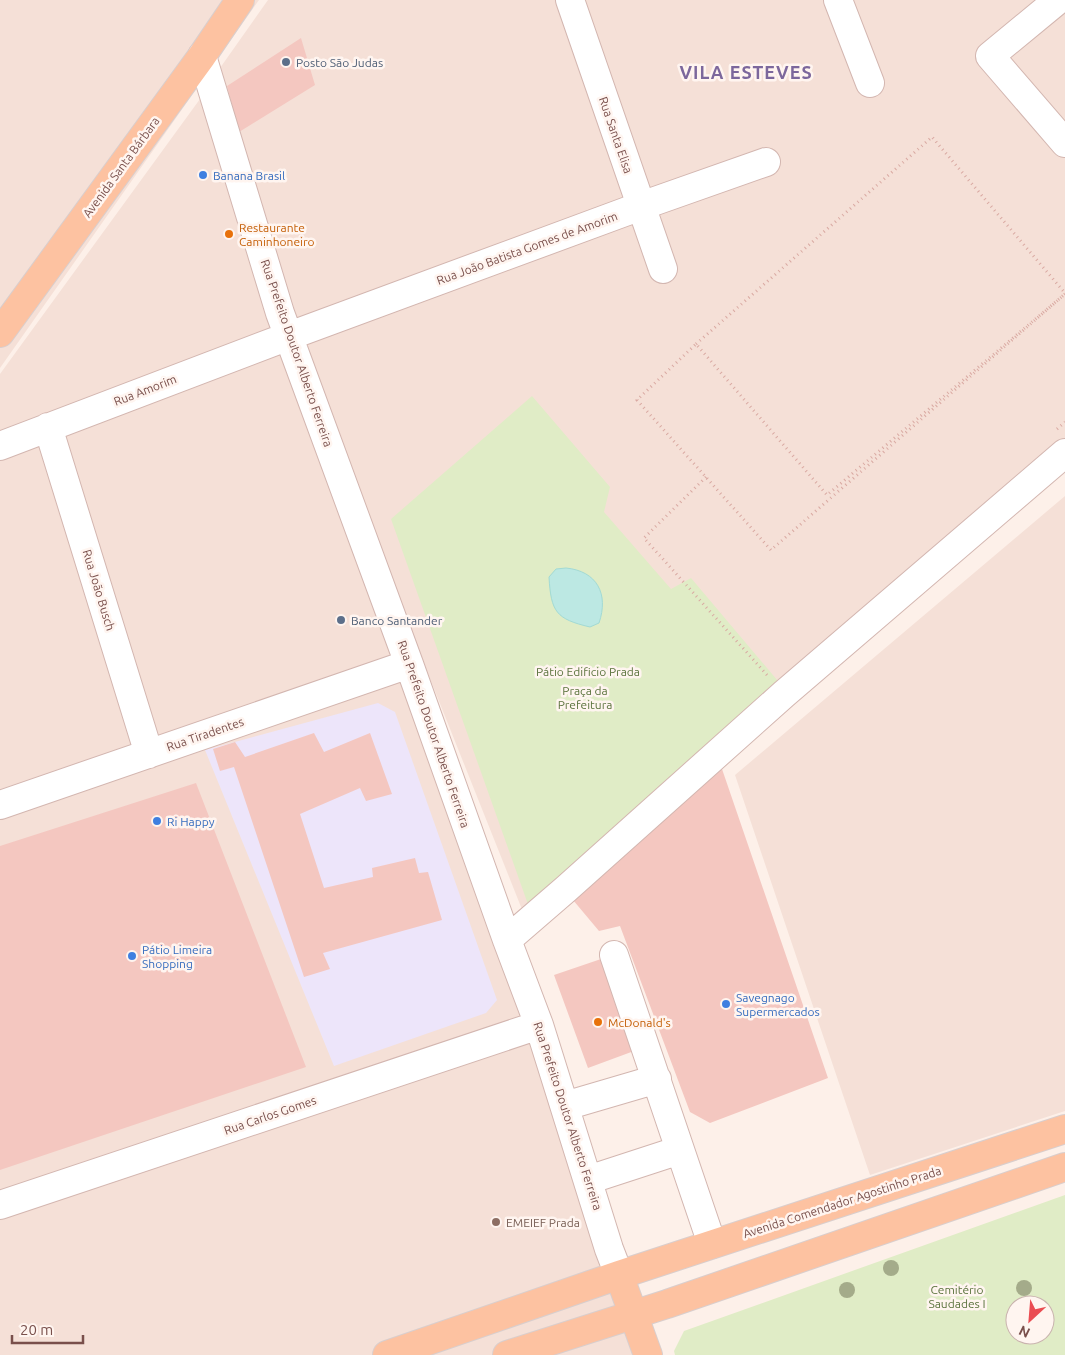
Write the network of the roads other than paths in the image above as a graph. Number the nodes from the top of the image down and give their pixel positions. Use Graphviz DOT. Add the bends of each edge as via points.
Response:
graph roads {
  1 [pos="240,0"];
  2 [pos="570,0"];
  3 [pos="838,0"];
  4 [pos="1058,0"];
  5 [pos="202,56"];
  6 [pos="870,83"];
  7 [pos="1065,143"];
  8 [pos="766,162"];
  9 [pos="641,206"];
  10 [pos="663,269"];
  11 [pos="0,334"];
  12 [pos="289,336"];
  13 [pos="48,427"];
  14 [pos="0,446"];
  15 [pos="1065,454"];
  16 [pos="410,664"];
  17 [pos="149,754"];
  18 [pos="0,805"];
  19 [pos="506,940"];
  20 [pos="614,955"];
  21 [pos="539,1025"];
  22 [pos="657,1079"];
  23 [pos="565,1106"];
  24 [pos="1065,1129"];
  25 [pos="680,1150"];
  26 [pos="1065,1167"];
  27 [pos="588,1180"];
  28 [pos="0,1205"];
  29 [pos="712,1244"];
  30 [pos="619,1275"];
  31 [pos="634,1314"];
  32 [pos="387,1355"];
  33 [pos="507,1355"];
  34 [pos="648,1355"];
  1 -- 5 [label="main road, Avenida Santa Bárbara"];
  2 -- 9 [label="street, Rua Santa Elisa"];
  3 -- 6 [label="street"];
  4 -- 7 [label="street" via="990,56"];
  5 -- 11 [label="main road, Avenida Santa Bárbara"];
  5 -- 12 [label="street, Rua Prefeito Doutor Alberto Ferreira"];
  8 -- 9 [label="street, Rua João Batista Gomes de Amorim"];
  9 -- 10 [label="street, Rua Santa Elisa"];
  9 -- 12 [label="street, Rua João Batista Gomes de Amorim"];
  12 -- 13 [label="street, Rua Amorim"];
  12 -- 16 [label="street, Rua Prefeito Doutor Alberto Ferreira"];
  13 -- 14 [label="street, Rua Amorim"];
  13 -- 17 [label="street, Rua João Busch"];
  15 -- 19 [label="street" via="784,694"];
  16 -- 17 [label="street, Rua Tiradentes"];
  16 -- 19 [label="street, Rua Prefeito Doutor Alberto Ferreira"];
  17 -- 18 [label="street, Rua Tiradentes"];
  19 -- 21 [label="street, Rua Prefeito Doutor Alberto Ferreira"];
  20 -- 22 [label="street"];
  21 -- 23 [label="street, Rua Prefeito Doutor Alberto Ferreira"];
  21 -- 28 [label="street, Rua Carlos Gomes"];
  22 -- 23 [label="street"];
  22 -- 25 [label="street"];
  23 -- 27 [label="street, Rua Prefeito Doutor Alberto Ferreira"];
  24 -- 29 [label="main road, Avenida Comendador Agostinho Prada"];
  25 -- 27 [label="street"];
  25 -- 29 [label="street"];
  26 -- 31 [label="main road"];
  27 -- 30 [label="street, Rua Prefeito Doutor Alberto Ferreira"];
  29 -- 30 [label="main road, Avenida Comendador Agostinho Prada"];
  30 -- 31 [label="main road, Rua Prefeito Doutor Alberto Ferreira"];
  30 -- 32 [label="main road, Avenida Comendador Agostinho Prada"];
  31 -- 33 [label="main road"];
  31 -- 34 [label="main road, Rua Prefeito Doutor Alberto Ferreira"];
}
